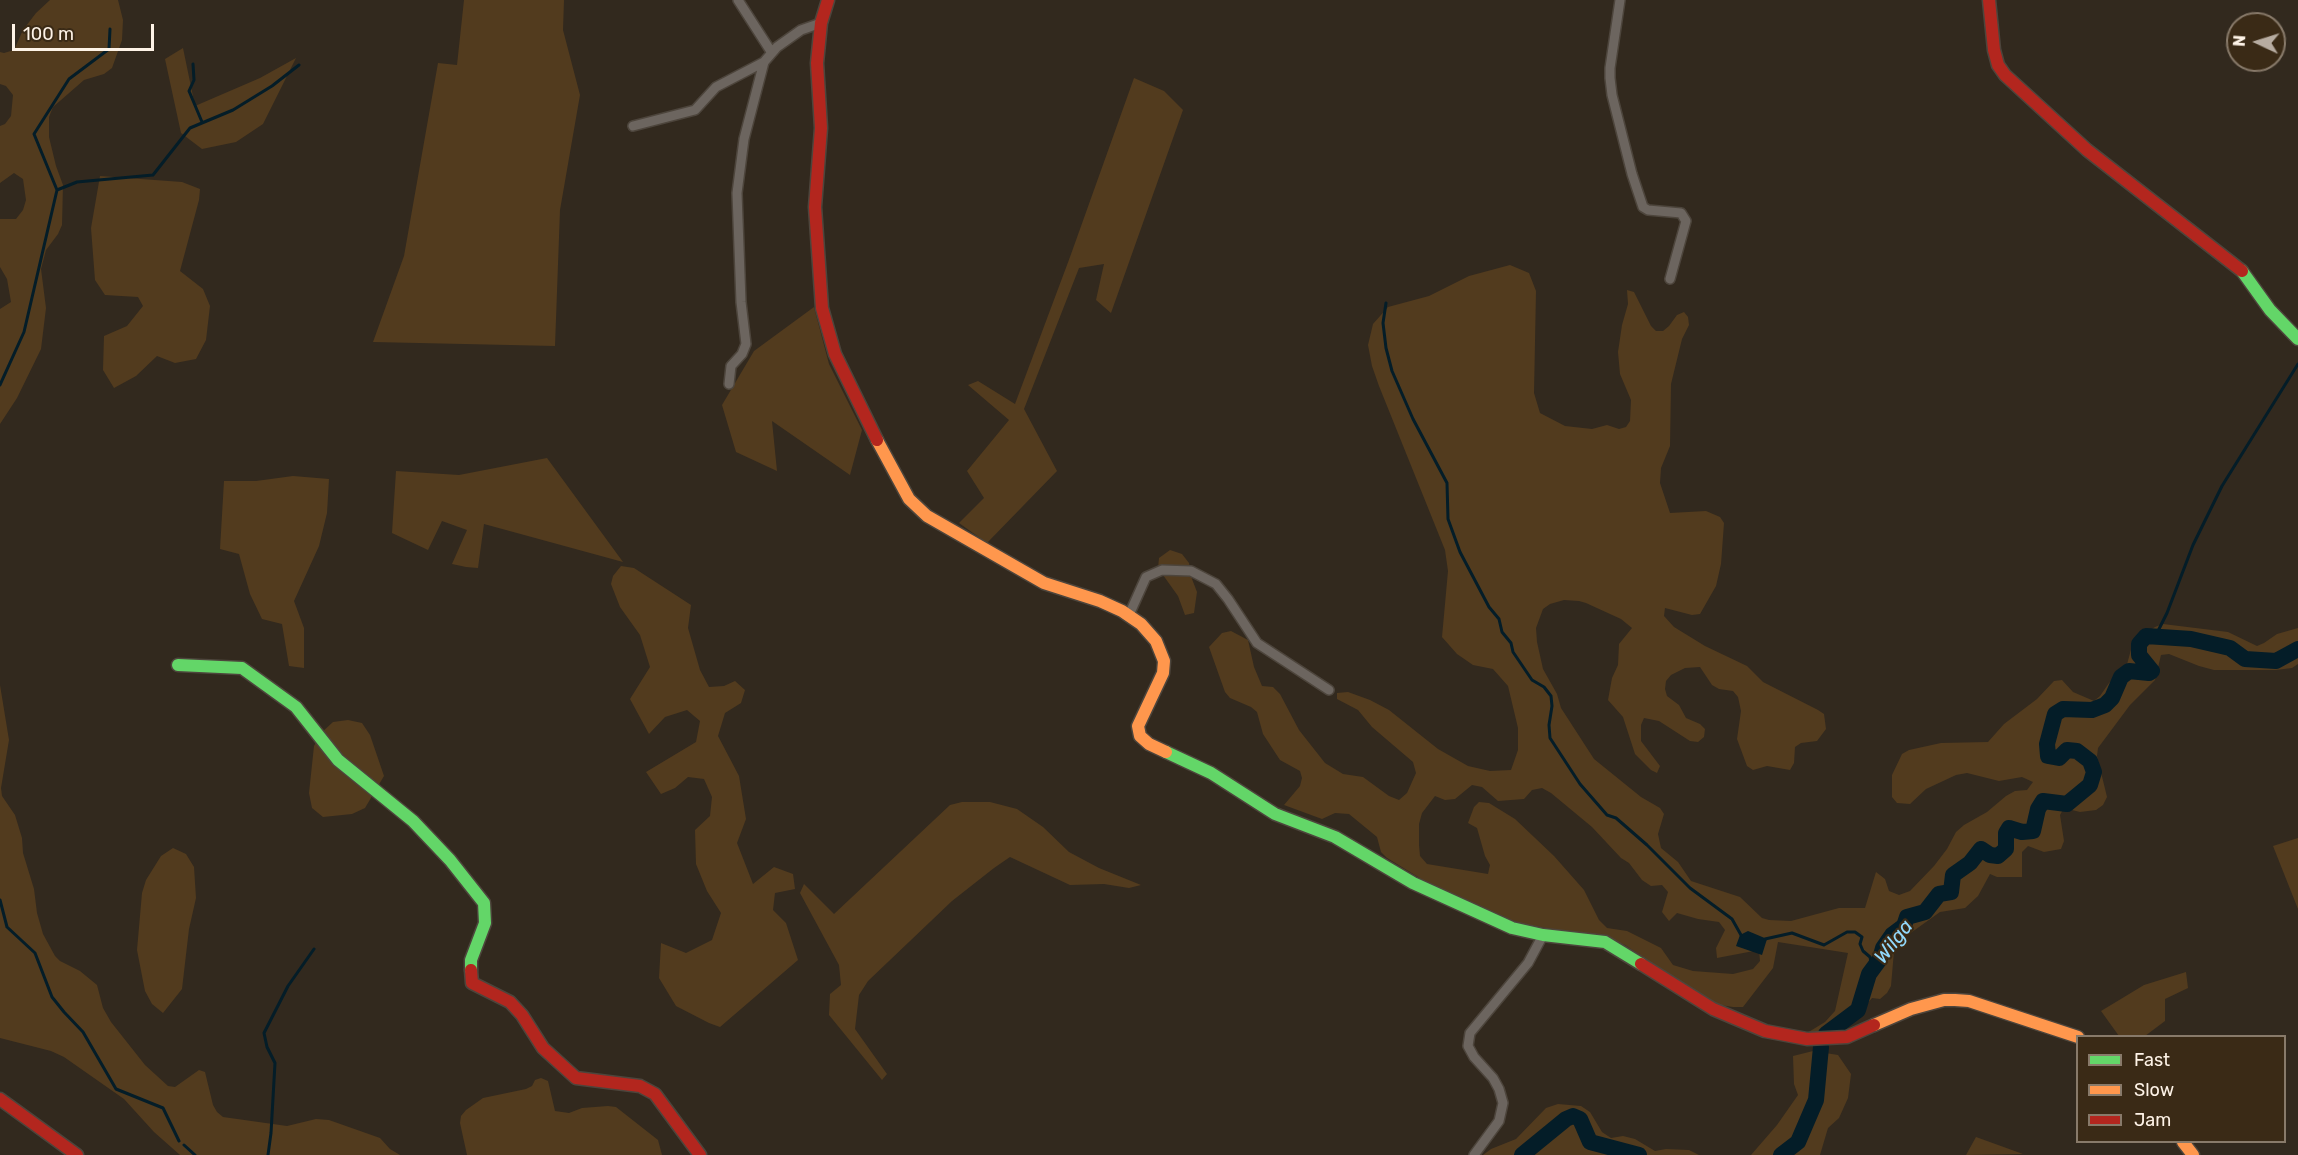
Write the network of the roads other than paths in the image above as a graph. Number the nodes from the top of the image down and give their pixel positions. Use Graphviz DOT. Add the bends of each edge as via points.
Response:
graph roads {
  1 [pos="738,0"];
  2 [pos="828,0"];
  3 [pos="1620,0"];
  4 [pos="1989,0"];
  5 [pos="821,23"];
  6 [pos="772,53"];
  7 [pos="764,62"];
  8 [pos="633,126"];
  9 [pos="1670,279"];
  10 [pos="2298,339"];
  11 [pos="729,384"];
  12 [pos="1129,615"];
  13 [pos="178,665"];
  14 [pos="1329,690"];
  15 [pos="1544,935"];
  16 [pos="2076,1036"];
  17 [pos="0,1099"];
  18 [pos="2184,1143"];
  19 [pos="77,1155"];
  20 [pos="700,1155"];
  21 [pos="1474,1155"];
  22 [pos="2193,1155"];
  1 -- 6 [label="street"];
  2 -- 5 [label="street"];
  3 -- 9 [label="street" via="1610,78 1632,174 1643,207 1682,213 1686,221"];
  4 -- 10 [label="street" via="1994,50 2005,75 2087,150 2241,269 2270,310"];
  5 -- 6 [label="street" via="801,30"];
  5 -- 12 [label="street" via="817,63 821,128 815,207 822,308 835,354 873,432 909,499 927,516 1044,583"];
  6 -- 7 [label="street"];
  7 -- 8 [label="street" via="716,87 695,110"];
  7 -- 11 [label="street" via="739,171 741,302 746,344 731,366"];
  12 -- 14 [label="street" via="1146,577 1162,570 1191,571 1216,584 1257,644"];
  12 -- 15 [label="street" via="1156,641 1164,661 1160,680 1138,726 1140,736 1149,744 1211,773 1275,814 1335,837 1413,883 1500,923"];
  13 -- 20 [label="street" via="242,668 296,707 338,760 413,821 484,903 485,923 471,960 472,983 510,1002 543,1048 576,1078 640,1086 655,1094"];
  15 -- 16 [label="street" via="1605,942 1713,1009 1765,1031 1807,1038 1847,1037 1911,1009 1955,1000 1969,1001"];
  15 -- 21 [label="street" via="1528,963 1470,1033 1468,1046 1473,1057 1493,1078 1503,1103 1498,1121"];
  17 -- 19 [label="street"];
  18 -- 22 [label="street"];
}
